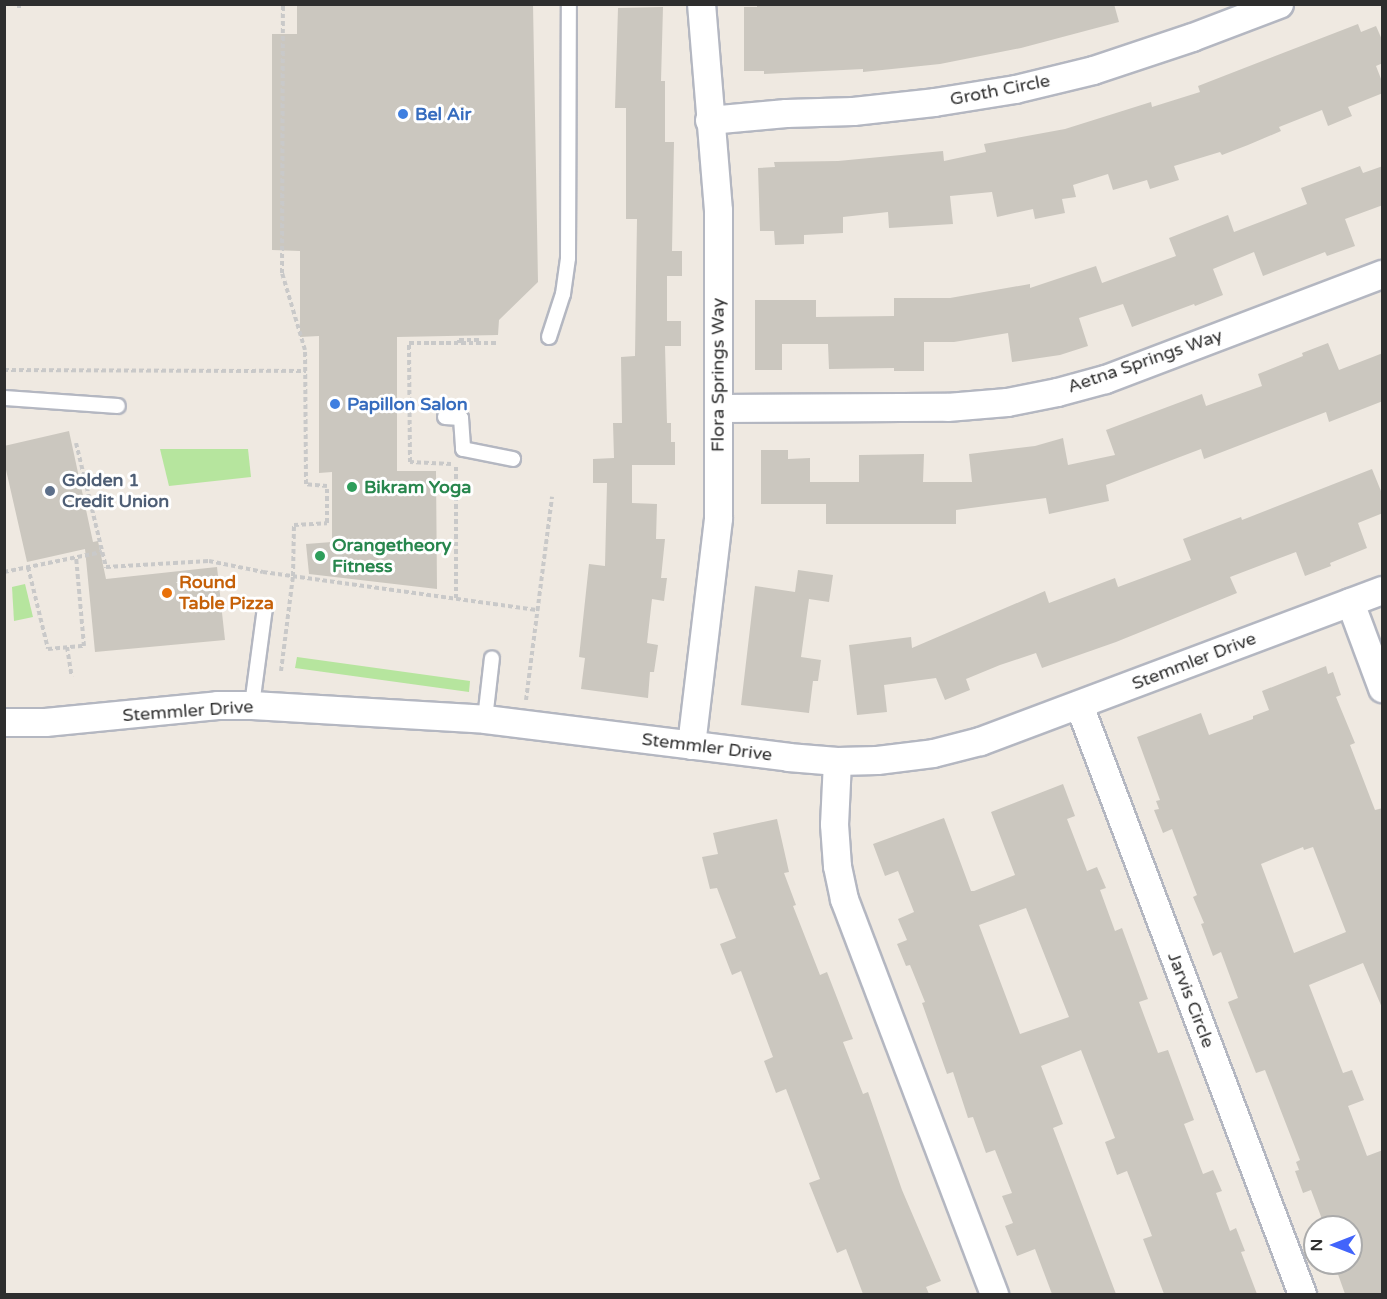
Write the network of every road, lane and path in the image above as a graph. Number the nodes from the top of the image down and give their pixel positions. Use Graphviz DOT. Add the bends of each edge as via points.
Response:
graph roads {
  1 [pos="18,4"];
  2 [pos="283,4"];
  3 [pos="569,4"];
  4 [pos="701,4"];
  5 [pos="1279,4"];
  6 [pos="19,11"];
  7 [pos="709,120"];
  8 [pos="1383,274"];
  9 [pos="549,337"];
  10 [pos="482,340"];
  11 [pos="459,343"];
  12 [pos="495,343"];
  13 [pos="4,370"];
  14 [pos="306,371"];
  15 [pos="4,398"];
  16 [pos="118,406"];
  17 [pos="719,408"];
  18 [pos="445,417"];
  19 [pos="76,443"];
  20 [pos="513,459"];
  21 [pos="552,497"];
  22 [pos="102,552"];
  23 [pos="75,557"];
  24 [pos="28,567"];
  25 [pos="4,572"];
  26 [pos="293,576"];
  27 [pos="1383,590"];
  28 [pos="456,598"];
  29 [pos="1350,602"];
  30 [pos="265,608"];
  31 [pos="538,610"];
  32 [pos="67,647"];
  33 [pos="492,658"];
  34 [pos="281,671"];
  35 [pos="72,677"];
  36 [pos="1383,688"];
  37 [pos="252,705"];
  38 [pos="1079,705"];
  39 [pos="525,706"];
  40 [pos="485,719"];
  41 [pos="4,722"];
  42 [pos="691,745"];
  43 [pos="837,761"];
  44 [pos="994,1294"];
  45 [pos="1302,1294"];
  1 -- 6 [label="path"];
  2 -- 14 [label="path" via="282,273 305,350"];
  3 -- 9 [label="lane" via="568,258 563,294"];
  4 -- 7 [label="street, Flora Springs Way"];
  5 -- 7 [label="street, Groth Circle" via="1093,70 1014,89 876,108"];
  7 -- 17 [label="street, Flora Springs Way" via="717,210"];
  8 -- 17 [label="street, Aetna Springs Way" via="1105,379 1057,392 1007,402 947,407"];
  10 -- 11 [label="path"];
  11 -- 12 [label="path"];
  11 -- 28 [label="path" via="409,343 410,462 456,464"];
  13 -- 14 [label="path"];
  14 -- 26 [label="path" via="306,484 327,486 327,523 294,525"];
  15 -- 16 [label="lane"];
  17 -- 42 [label="street, Flora Springs Way" via="718,518"];
  18 -- 20 [label="lane" via="460,418 463,449"];
  19 -- 22 [label="path"];
  21 -- 31 [label="path"];
  22 -- 23 [label="path"];
  22 -- 26 [label="path" via="106,567 210,561"];
  23 -- 24 [label="path"];
  23 -- 32 [label="path" via="84,646"];
  24 -- 25 [label="path"];
  24 -- 32 [label="path" via="48,649"];
  26 -- 28 [label="path"];
  26 -- 34 [label="path"];
  27 -- 29 [label="street, Stemmler Drive"];
  28 -- 31 [label="path"];
  29 -- 36 [label="street"];
  29 -- 38 [label="street, Stemmler Drive"];
  30 -- 37 [label="lane"];
  31 -- 39 [label="path"];
  32 -- 35 [label="path"];
  33 -- 40 [label="lane"];
  37 -- 40 [label="street, Stemmler Drive"];
  37 -- 41 [label="street, Stemmler Drive"];
  38 -- 43 [label="street, Stemmler Drive" via="980,741 933,753"];
  38 -- 45 [label="street, Jarvis Circle"];
  40 -- 42 [label="street, Stemmler Drive"];
  42 -- 43 [label="street, Stemmler Drive"];
  43 -- 44 [label="street" via="834,824 844,899"];
}
